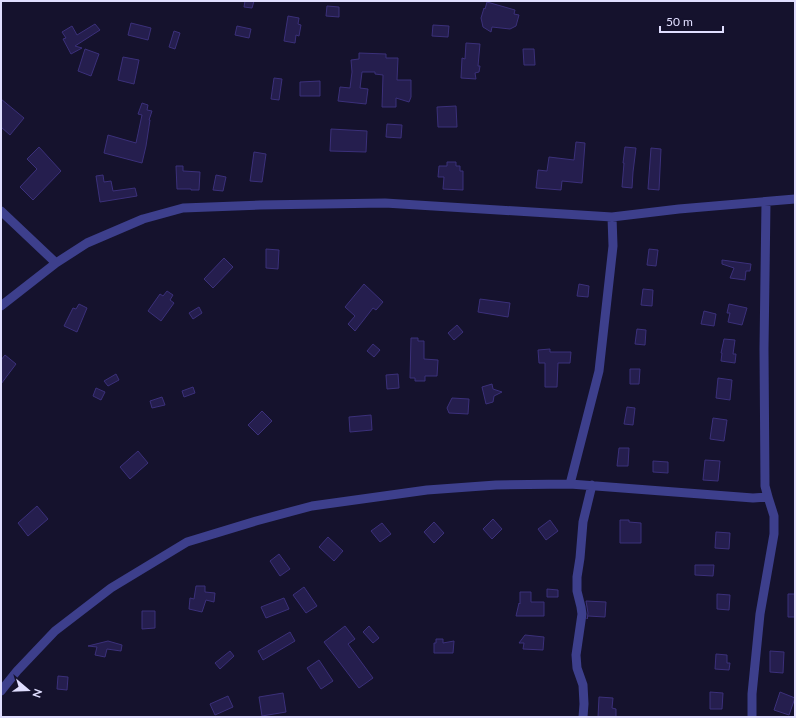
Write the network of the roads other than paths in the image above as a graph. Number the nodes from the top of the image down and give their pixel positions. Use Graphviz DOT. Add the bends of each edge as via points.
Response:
graph roads {
  1 [pos="795,199"];
  2 [pos="766,202"];
  3 [pos="1,211"];
  4 [pos="612,217"];
  5 [pos="56,263"];
  6 [pos="1,306"];
  7 [pos="570,484"];
  8 [pos="592,485"];
  9 [pos="768,497"];
  10 [pos="1,691"];
  11 [pos="583,717"];
  12 [pos="752,717"];
  1 -- 2 [label="street"];
  2 -- 4 [label="street"];
  2 -- 9 [label="street" via="764,349 765,486"];
  3 -- 5 [label="street"];
  4 -- 5 [label="street" via="385,203 183,208 123,227 87,244"];
  4 -- 7 [label="street" via="613,246 599,371"];
  5 -- 6 [label="street"];
  7 -- 8 [label="street"];
  7 -- 10 [label="street" via="496,485 427,490 312,506 187,542 111,588 55,631"];
  8 -- 9 [label="street" via="753,498"];
  8 -- 11 [label="street" via="583,522 577,577 582,618 576,655 583,685"];
  9 -- 12 [label="street" via="774,516 774,534 760,614"];
}
